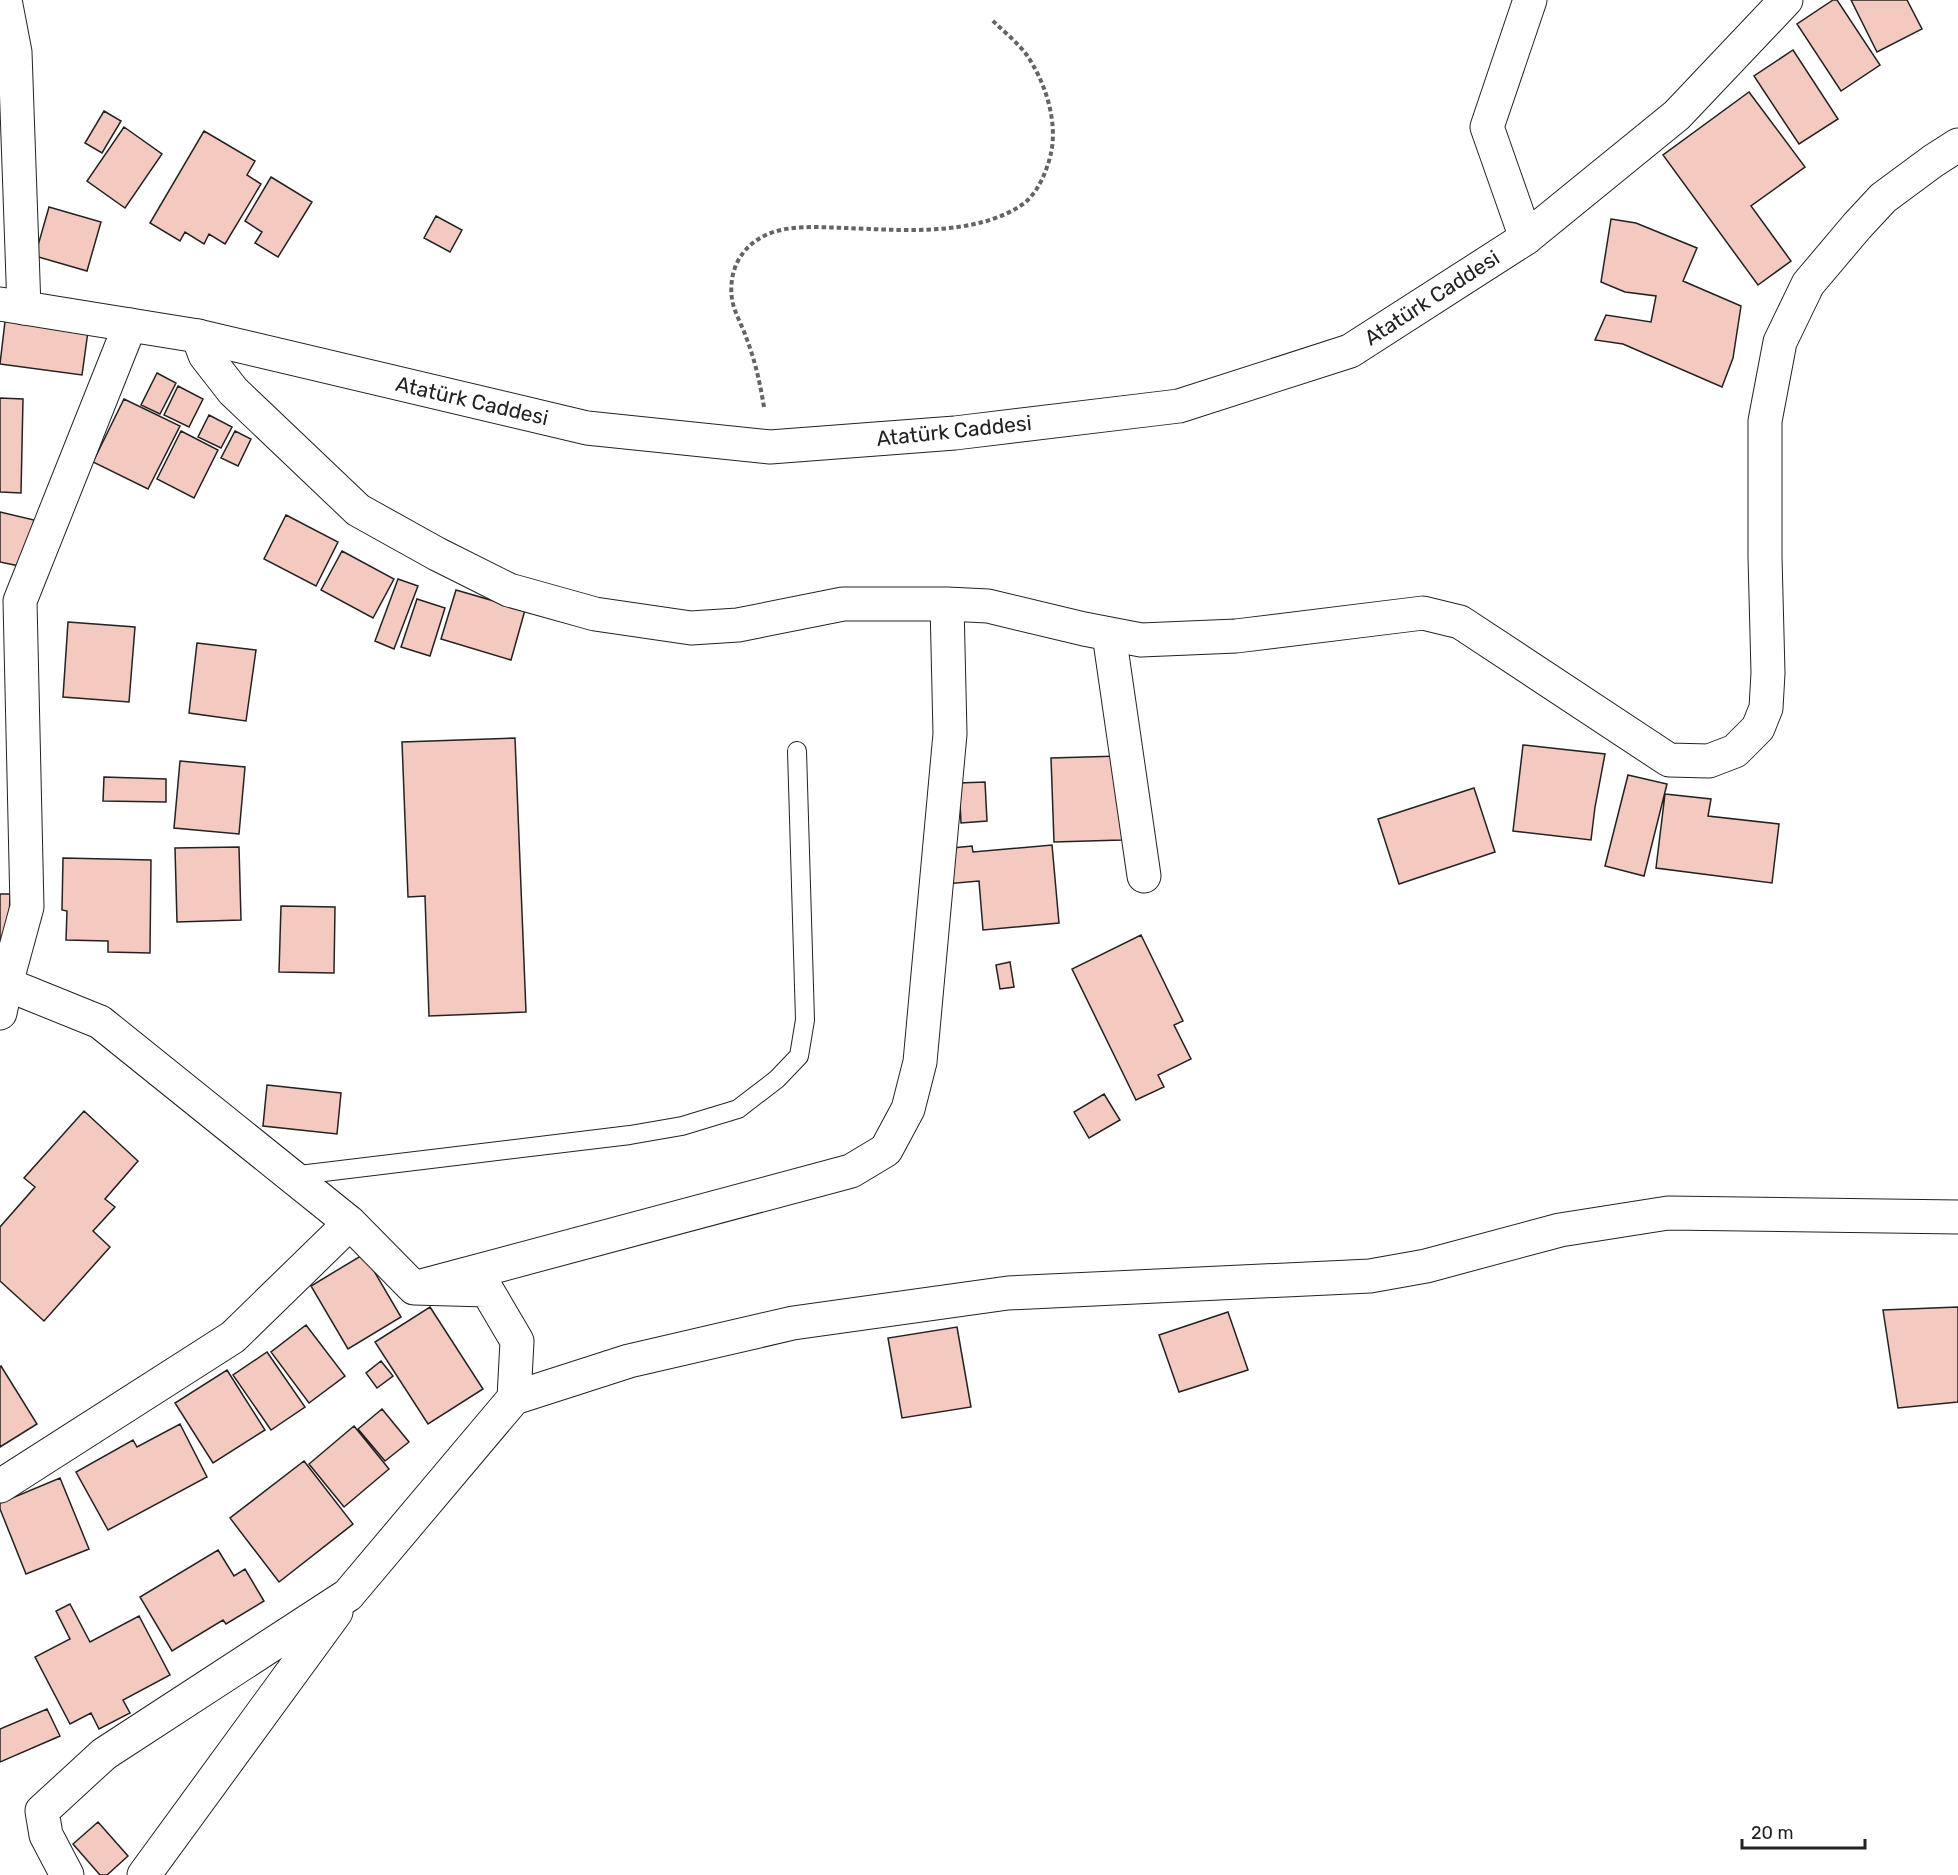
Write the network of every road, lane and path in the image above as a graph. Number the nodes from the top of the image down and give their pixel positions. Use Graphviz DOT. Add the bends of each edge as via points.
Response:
graph roads {
  1 [pos="5,0"];
  2 [pos="1530,0"];
  3 [pos="1786,0"];
  4 [pos="991,19"];
  5 [pos="1958,145"];
  6 [pos="1526,238"];
  7 [pos="12,306"];
  8 [pos="130,325"];
  9 [pos="198,336"];
  10 [pos="770,447"];
  11 [pos="10,599"];
  12 [pos="947,604"];
  13 [pos="1109,634"];
  14 [pos="797,751"];
  15 [pos="1144,876"];
  16 [pos="3,999"];
  17 [pos="291,1176"];
  18 [pos="1958,1217"];
  19 [pos="350,1223"];
  20 [pos="414,1288"];
  21 [pos="514,1398"];
  22 [pos="0,1486"];
  23 [pos="348,1595"];
  24 [pos="67,1875"];
  25 [pos="144,1875"];
  1 -- 7 [label="street" via="15,52"];
  2 -- 6 [label="street" via="1487,127"];
  3 -- 6 [label="street, Atatürk Caddesi" via="1677,115"];
  4 -- 10 [label="path" via="1026,54 1050,110 1052,146 1039,185 1025,203 1007,213 963,226 796,227 767,234 746,249 733,273 732,300 760,382"];
  5 -- 13 [label="street" via="1883,198 1857,226 1808,284 1780,342 1764,421 1766,708 1758,728 1735,751 1709,761 1669,760 1460,622 1423,613 1236,636 1141,640"];
  6 -- 10 [label="street, Atatürk Caddesi" via="1350,351 1179,406 956,433"];
  7 -- 8 [label="street, Atatürk Caddesi"];
  8 -- 9 [label="street, Atatürk Caddesi"];
  8 -- 11 [label="street"];
  9 -- 10 [label="street, Atatürk Caddesi" via="587,428"];
  9 -- 12 [label="street" via="206,356 233,391 358,510 509,590 595,614 691,628 738,625 843,604"];
  11 -- 16 [label="street" via="27,907"];
  12 -- 13 [label="street" via="988,606"];
  12 -- 20 [label="street" via="950,734 920,1062 908,1109 886,1150 851,1171"];
  13 -- 15 [label="street"];
  14 -- 17 [label="lane" via="805,1020 799,1056 777,1079 738,1109 682,1126"];
  16 -- 17 [label="street" via="100,1022"];
  17 -- 19 [label="street"];
  18 -- 21 [label="street" via="1668,1213 1560,1230 1426,1266 1370,1276 1008,1293 793,1323 629,1361"];
  19 -- 20 [label="street"];
  19 -- 22 [label="street" via="233,1338"];
  20 -- 21 [label="street" via="488,1290 517,1341"];
  21 -- 23 [label="street"];
  23 -- 24 [label="street" via="104,1754 42,1810 46,1835"];
  23 -- 25 [label="street"];
}
